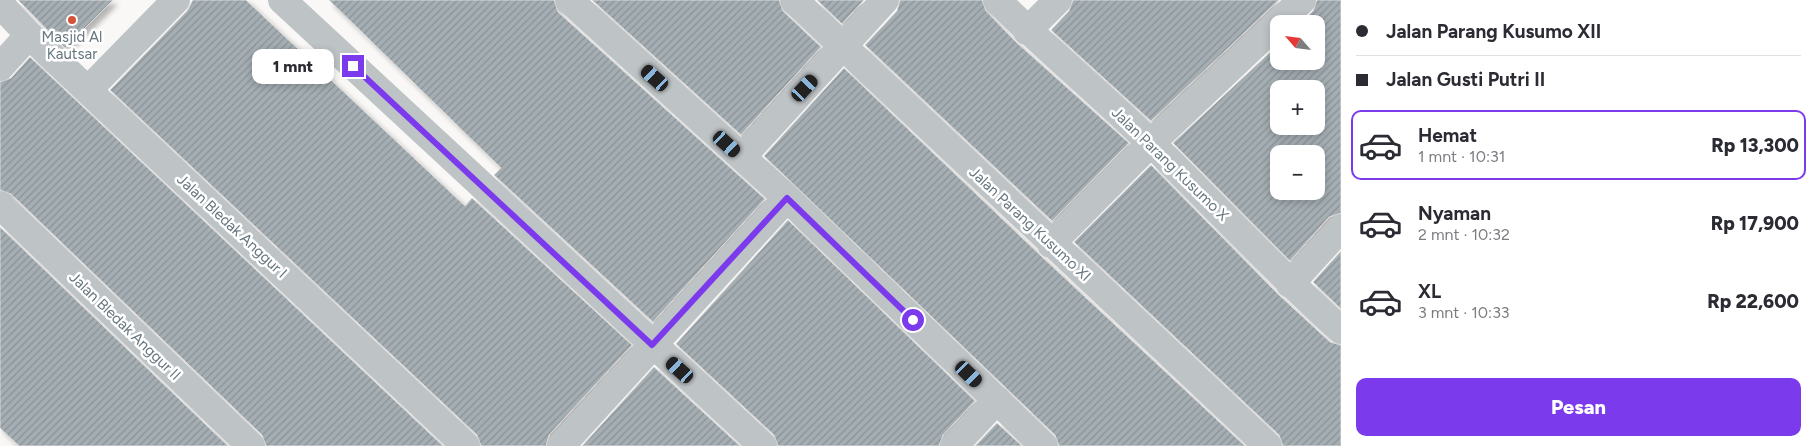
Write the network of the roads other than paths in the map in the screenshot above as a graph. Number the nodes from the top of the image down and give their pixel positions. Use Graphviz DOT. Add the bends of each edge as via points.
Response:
graph roads {
  1 [pos="176,0"];
  2 [pos="282,0"];
  3 [pos="569,0"];
  4 [pos="794,0"];
  5 [pos="885,0"];
  6 [pos="997,0"];
  7 [pos="1058,0"];
  8 [pos="1302,0"];
  9 [pos="0,4"];
  10 [pos="1028,31"];
  11 [pos="29,35"];
  12 [pos="844,46"];
  13 [pos="0,67"];
  14 [pos="88,90"];
  15 [pos="1151,143"];
  16 [pos="742,157"];
  17 [pos="787,198"];
  18 [pos="0,205"];
  19 [pos="1341,228"];
  20 [pos="1051,244"];
  21 [pos="1290,284"];
  22 [pos="1341,330"];
  23 [pos="652,345"];
  24 [pos="997,400"];
  25 [pos="251,446"];
  26 [pos="466,446"];
  27 [pos="561,446"];
  28 [pos="763,446"];
  29 [pos="954,446"];
  30 [pos="1044,446"];
  31 [pos="1268,446"];
  1 -- 14 [label="street"];
  2 -- 23 [label="street"];
  3 -- 16 [label="street"];
  4 -- 12 [label="street, Jalan Parang Kusumo XI"];
  5 -- 12 [label="street"];
  6 -- 10 [label="street, Jalan Parang Kusumo X"];
  7 -- 10 [label="street"];
  8 -- 15 [label="street"];
  9 -- 11 [label="street, Jalan Bledak Anggur I"];
  10 -- 15 [label="street, Jalan Parang Kusumo X"];
  11 -- 13 [label="street"];
  11 -- 14 [label="street, Jalan Bledak Anggur I"];
  12 -- 16 [label="street"];
  12 -- 20 [label="street, Jalan Parang Kusumo XI"];
  14 -- 26 [label="street, Jalan Bledak Anggur I"];
  15 -- 20 [label="street"];
  15 -- 21 [label="street, Jalan Parang Kusumo X"];
  16 -- 17 [label="street"];
  17 -- 23 [label="street"];
  17 -- 24 [label="street"];
  18 -- 25 [label="street, Jalan Bledak Anggur II"];
  19 -- 21 [label="street"];
  20 -- 31 [label="street, Jalan Parang Kusumo XI"];
  21 -- 22 [label="street, Jalan Parang Kusumo X"];
  23 -- 27 [label="street"];
  23 -- 28 [label="street"];
  24 -- 29 [label="street"];
  24 -- 30 [label="street"];
}
